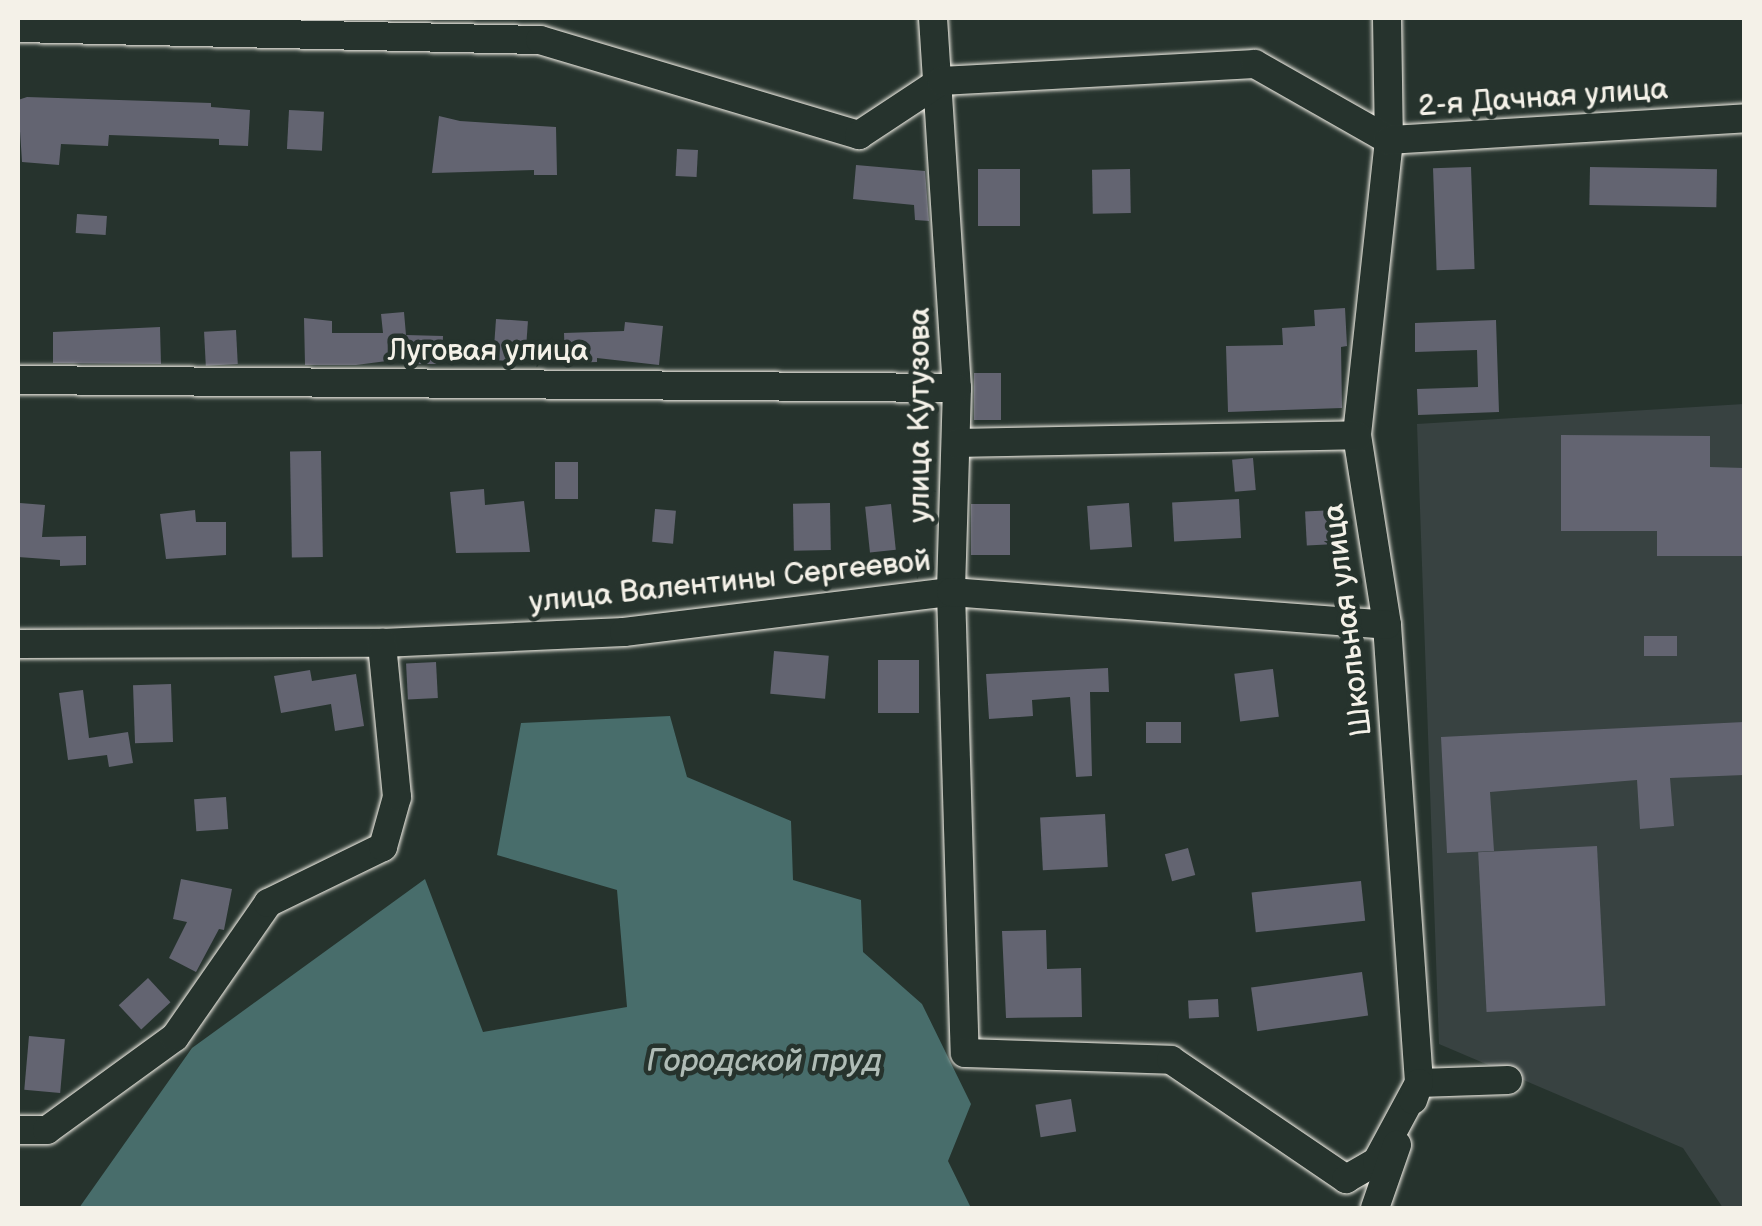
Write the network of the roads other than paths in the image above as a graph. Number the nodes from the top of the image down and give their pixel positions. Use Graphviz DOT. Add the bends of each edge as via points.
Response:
graph roads {
  1 [pos="933,18"];
  2 [pos="1387,18"];
  3 [pos="18,28"];
  4 [pos="941,81"];
  5 [pos="1744,118"];
  6 [pos="1389,140"];
  7 [pos="18,380"];
  8 [pos="958,388"];
  9 [pos="1357,435"];
  10 [pos="956,443"];
  11 [pos="951,592"];
  12 [pos="1388,626"];
  13 [pos="382,643"];
  14 [pos="18,644"];
  15 [pos="1508,1080"];
  16 [pos="1420,1083"];
  17 [pos="18,1130"];
  18 [pos="1375,1208"];
  1 -- 4 [label="street, улица Кутузова"];
  2 -- 6 [label="street, Школьная улица"];
  3 -- 4 [label="street" via="540,40 859,135"];
  4 -- 6 [label="street, 2-я Дачная улица" via="1255,64"];
  4 -- 8 [label="street, улица Кутузова"];
  5 -- 6 [label="street, 2-я Дачная улица"];
  6 -- 9 [label="street, Школьная улица"];
  7 -- 8 [label="street, Луговая улица"];
  8 -- 10 [label="street, улица Кутузова"];
  9 -- 10 [label="street"];
  9 -- 12 [label="street, Школьная улица"];
  10 -- 11 [label="street, улица Кутузова"];
  11 -- 12 [label="street, улица Валентины Сергеевой"];
  11 -- 13 [label="street, улица Валентины Сергеевой" via="624,632"];
  11 -- 16 [label="street, улица Кутузова" via="965,1053 1172,1060 1346,1179 1378,1161"];
  12 -- 16 [label="street, Школьная улица"];
  13 -- 14 [label="street, улица Валентины Сергеевой"];
  13 -- 17 [label="street" via="397,797 383,846 268,903 175,1036 47,1130"];
  15 -- 16 [label="street"];
  16 -- 18 [label="street, Школьная улица"];
}
